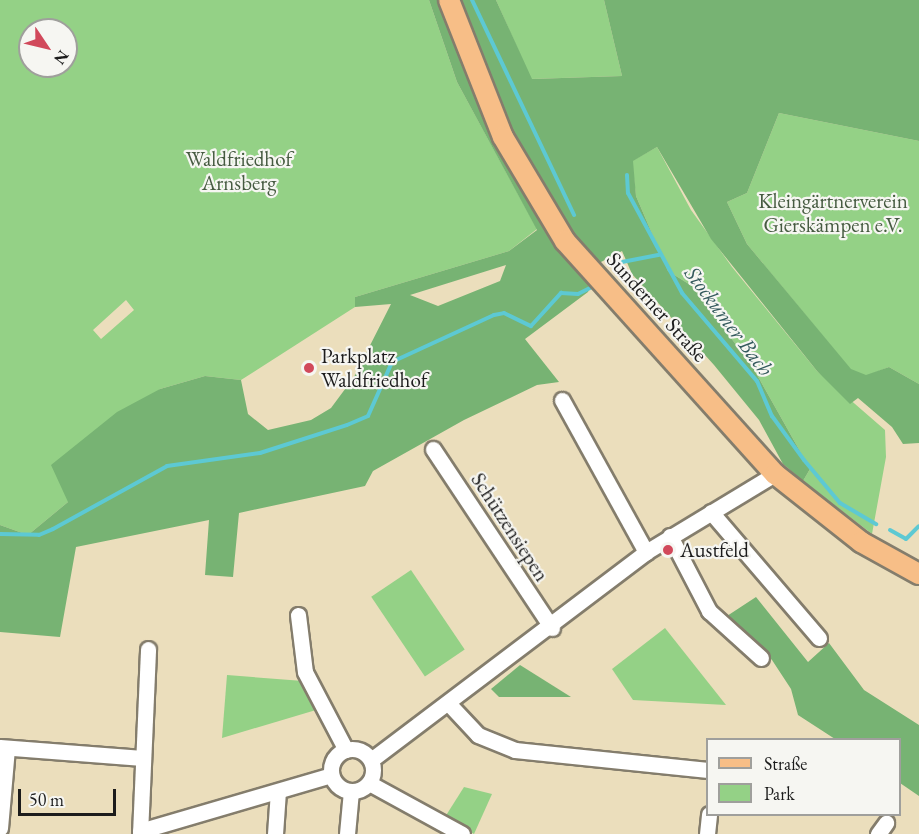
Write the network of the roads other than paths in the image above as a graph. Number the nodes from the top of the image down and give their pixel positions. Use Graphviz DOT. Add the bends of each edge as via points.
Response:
graph roads {
  1 [pos="449,0"];
  2 [pos="562,400"];
  3 [pos="434,449"];
  4 [pos="776,474"];
  5 [pos="711,512"];
  6 [pos="670,536"];
  7 [pos="646,552"];
  8 [pos="919,574"];
  9 [pos="298,615"];
  10 [pos="552,628"];
  11 [pos="819,638"];
  12 [pos="148,649"];
  13 [pos="761,658"];
  14 [pos="449,704"];
  15 [pos="3,747"];
  16 [pos="346,750"];
  17 [pos="143,758"];
  18 [pos="370,760"];
  19 [pos="706,770"];
  20 [pos="331,775"];
  21 [pos="369,783"];
  22 [pos="351,791"];
  23 [pos="278,795"];
  24 [pos="709,816"];
  25 [pos="0,828"];
  26 [pos="140,833"];
  27 [pos="275,834"];
  28 [pos="348,834"];
  29 [pos="462,834"];
  30 [pos="707,834"];
  1 -- 4 [label="main road, Sunderner Straße" via="503,137 552,224"];
  2 -- 7 [label="street"];
  3 -- 10 [label="street, Schützensiepen"];
  4 -- 5 [label="street"];
  4 -- 8 [label="main road, Sunderner Straße" via="861,542"];
  5 -- 6 [label="street"];
  5 -- 11 [label="street"];
  6 -- 7 [label="street"];
  6 -- 13 [label="street" via="709,611"];
  7 -- 10 [label="street"];
  9 -- 16 [label="street" via="305,672"];
  10 -- 14 [label="street"];
  12 -- 17 [label="street"];
  14 -- 18 [label="street"];
  14 -- 19 [label="street" via="478,735 515,750"];
  15 -- 17 [label="street"];
  15 -- 25 [label="street"];
  16 -- 18 [label="street" via="360,751"];
  16 -- 20 [label="street" via="335,757"];
  17 -- 26 [label="street"];
  18 -- 21 [label="street"];
  20 -- 22 [label="street"];
  20 -- 23 [label="street"];
  21 -- 22 [label="street"];
  21 -- 29 [label="street"];
  22 -- 28 [label="street"];
  23 -- 26 [label="street"];
  23 -- 27 [label="street"];
  24 -- 30 [label="street"];
}
